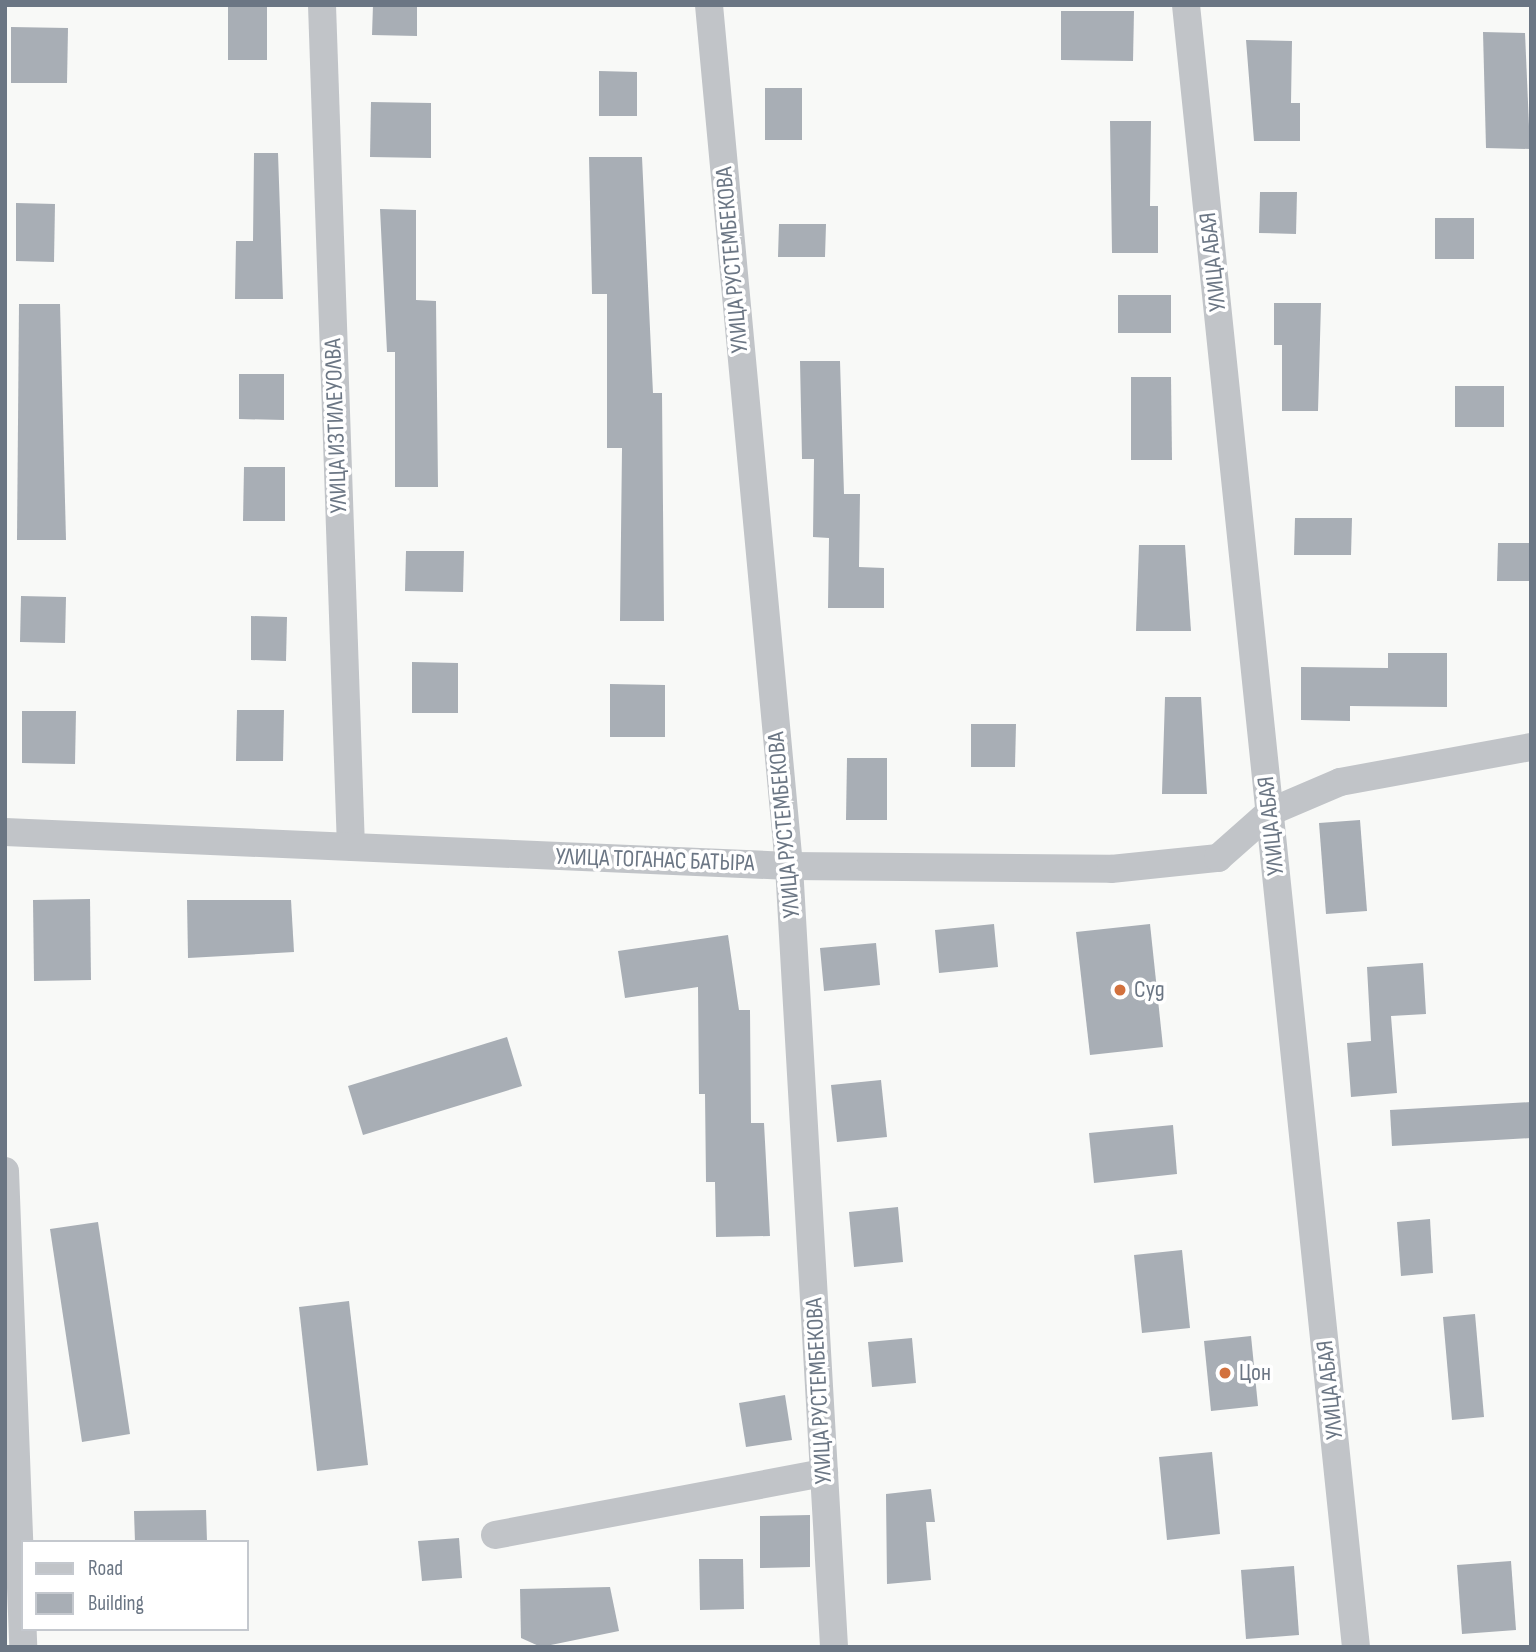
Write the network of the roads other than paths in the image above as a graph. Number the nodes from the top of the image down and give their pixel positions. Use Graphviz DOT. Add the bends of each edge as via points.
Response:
graph roads {
  1 [pos="322,5"];
  2 [pos="709,5"];
  3 [pos="1186,5"];
  4 [pos="1531,747"];
  5 [pos="1270,811"];
  6 [pos="5,832"];
  7 [pos="351,847"];
  8 [pos="789,866"];
  9 [pos="5,1171"];
  10 [pos="7,1268"];
  11 [pos="824,1473"];
  12 [pos="495,1535"];
  13 [pos="21,1600"];
  14 [pos="834,1647"];
  15 [pos="1356,1647"];
  1 -- 7 [label="street, УЛИЦА ИЗТИЛЕУОЛВА"];
  2 -- 8 [label="street, УЛИЦА РУСТЕМБЕКОВА"];
  3 -- 5 [label="street, УЛИЦА АБАЯ"];
  4 -- 5 [label="street, УЛИЦА ТОГАНАС БАТЫРА" via="1340,782"];
  5 -- 8 [label="street, УЛИЦА ТОГАНАС БАТЫРА" via="1218,858 1111,869"];
  5 -- 15 [label="street, УЛИЦА АБАЯ"];
  6 -- 7 [label="street, УЛИЦА ТОГАНАС БАТЫРА"];
  7 -- 8 [label="street, УЛИЦА ТОГАНАС БАТЫРА"];
  8 -- 11 [label="street, УЛИЦА РУСТЕМБЕКОВА"];
  9 -- 10 [label="street"];
  10 -- 13 [label="street"];
  11 -- 12 [label="street"];
  11 -- 14 [label="street, УЛИЦА РУСТЕМБЕКОВА"];
}
